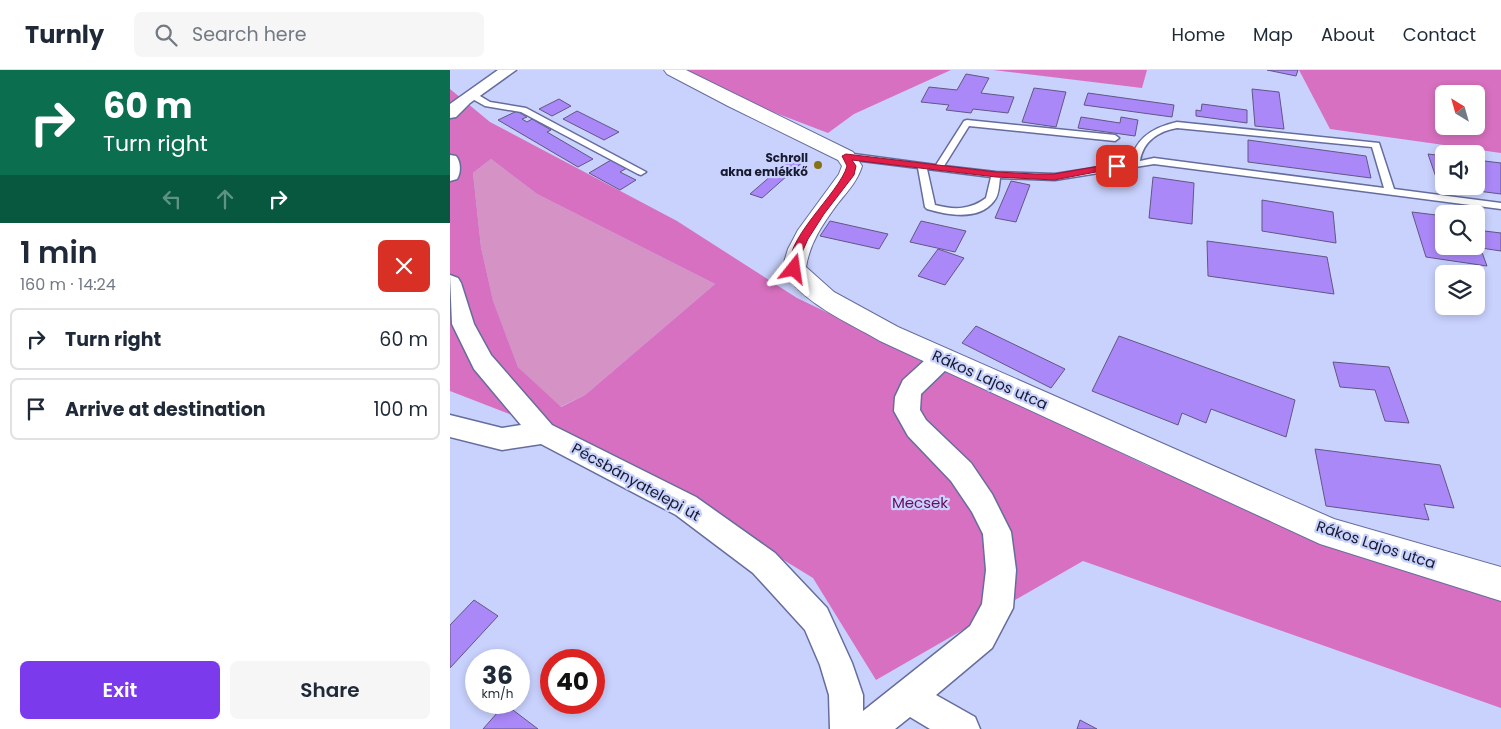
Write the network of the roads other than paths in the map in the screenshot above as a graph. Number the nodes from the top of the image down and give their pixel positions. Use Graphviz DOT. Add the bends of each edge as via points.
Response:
graph roads {
  1 [pos="508,70"];
  2 [pos="673,70"];
  3 [pos="472,94"];
  4 [pos="450,113"];
  5 [pos="1115,138"];
  6 [pos="846,156"];
  7 [pos="450,160"];
  8 [pos="1135,164"];
  9 [pos="922,166"];
  10 [pos="938,168"];
  11 [pos="641,172"];
  12 [pos="450,175"];
  13 [pos="996,175"];
  14 [pos="1390,192"];
  15 [pos="1501,206"];
  16 [pos="450,283"];
  17 [pos="943,358"];
  18 [pos="450,426"];
  19 [pos="544,433"];
  20 [pos="1501,584"];
  21 [pos="908,696"];
  22 [pos="846,729"];
  23 [pos="868,729"];
  24 [pos="963,729"];
  1 -- 3 [label="street"];
  2 -- 6 [label="street"];
  3 -- 4 [label="street"];
  3 -- 11 [label="lane" via="488,104 523,110"];
  5 -- 10 [label="lane" via="967,123"];
  6 -- 9 [label="lane"];
  6 -- 17 [label="street, Rákos Lajos utca" via="852,166 849,175 804,239 794,269 802,279 841,307 889,334"];
  7 -- 12 [label="street"];
  8 -- 13 [label="lane" via="1054,177"];
  8 -- 14 [label="lane" via="1154,161"];
  8 -- 14 [label="lane" via="1135,152 1142,142 1163,127 1177,125 1376,145"];
  9 -- 10 [label="lane"];
  9 -- 13 [label="lane" via="930,207 948,212 978,210 991,199"];
  10 -- 13 [label="lane"];
  14 -- 15 [label="lane"];
  16 -- 19 [label="street, Pécsbányatelepi út" via="463,324 482,362"];
  17 -- 20 [label="street, Rákos Lajos utca" via="1331,533"];
  17 -- 21 [label="street" via="912,387 907,398 907,411 917,428 961,472 982,503 997,532 1001,570 997,608 980,637"];
  18 -- 19 [label="street" via="502,439"];
  19 -- 22 [label="street, Pécsbányatelepi út" via="686,506 764,563 816,619 846,695"];
  21 -- 23 [label="street"];
  21 -- 24 [label="street"];
}
